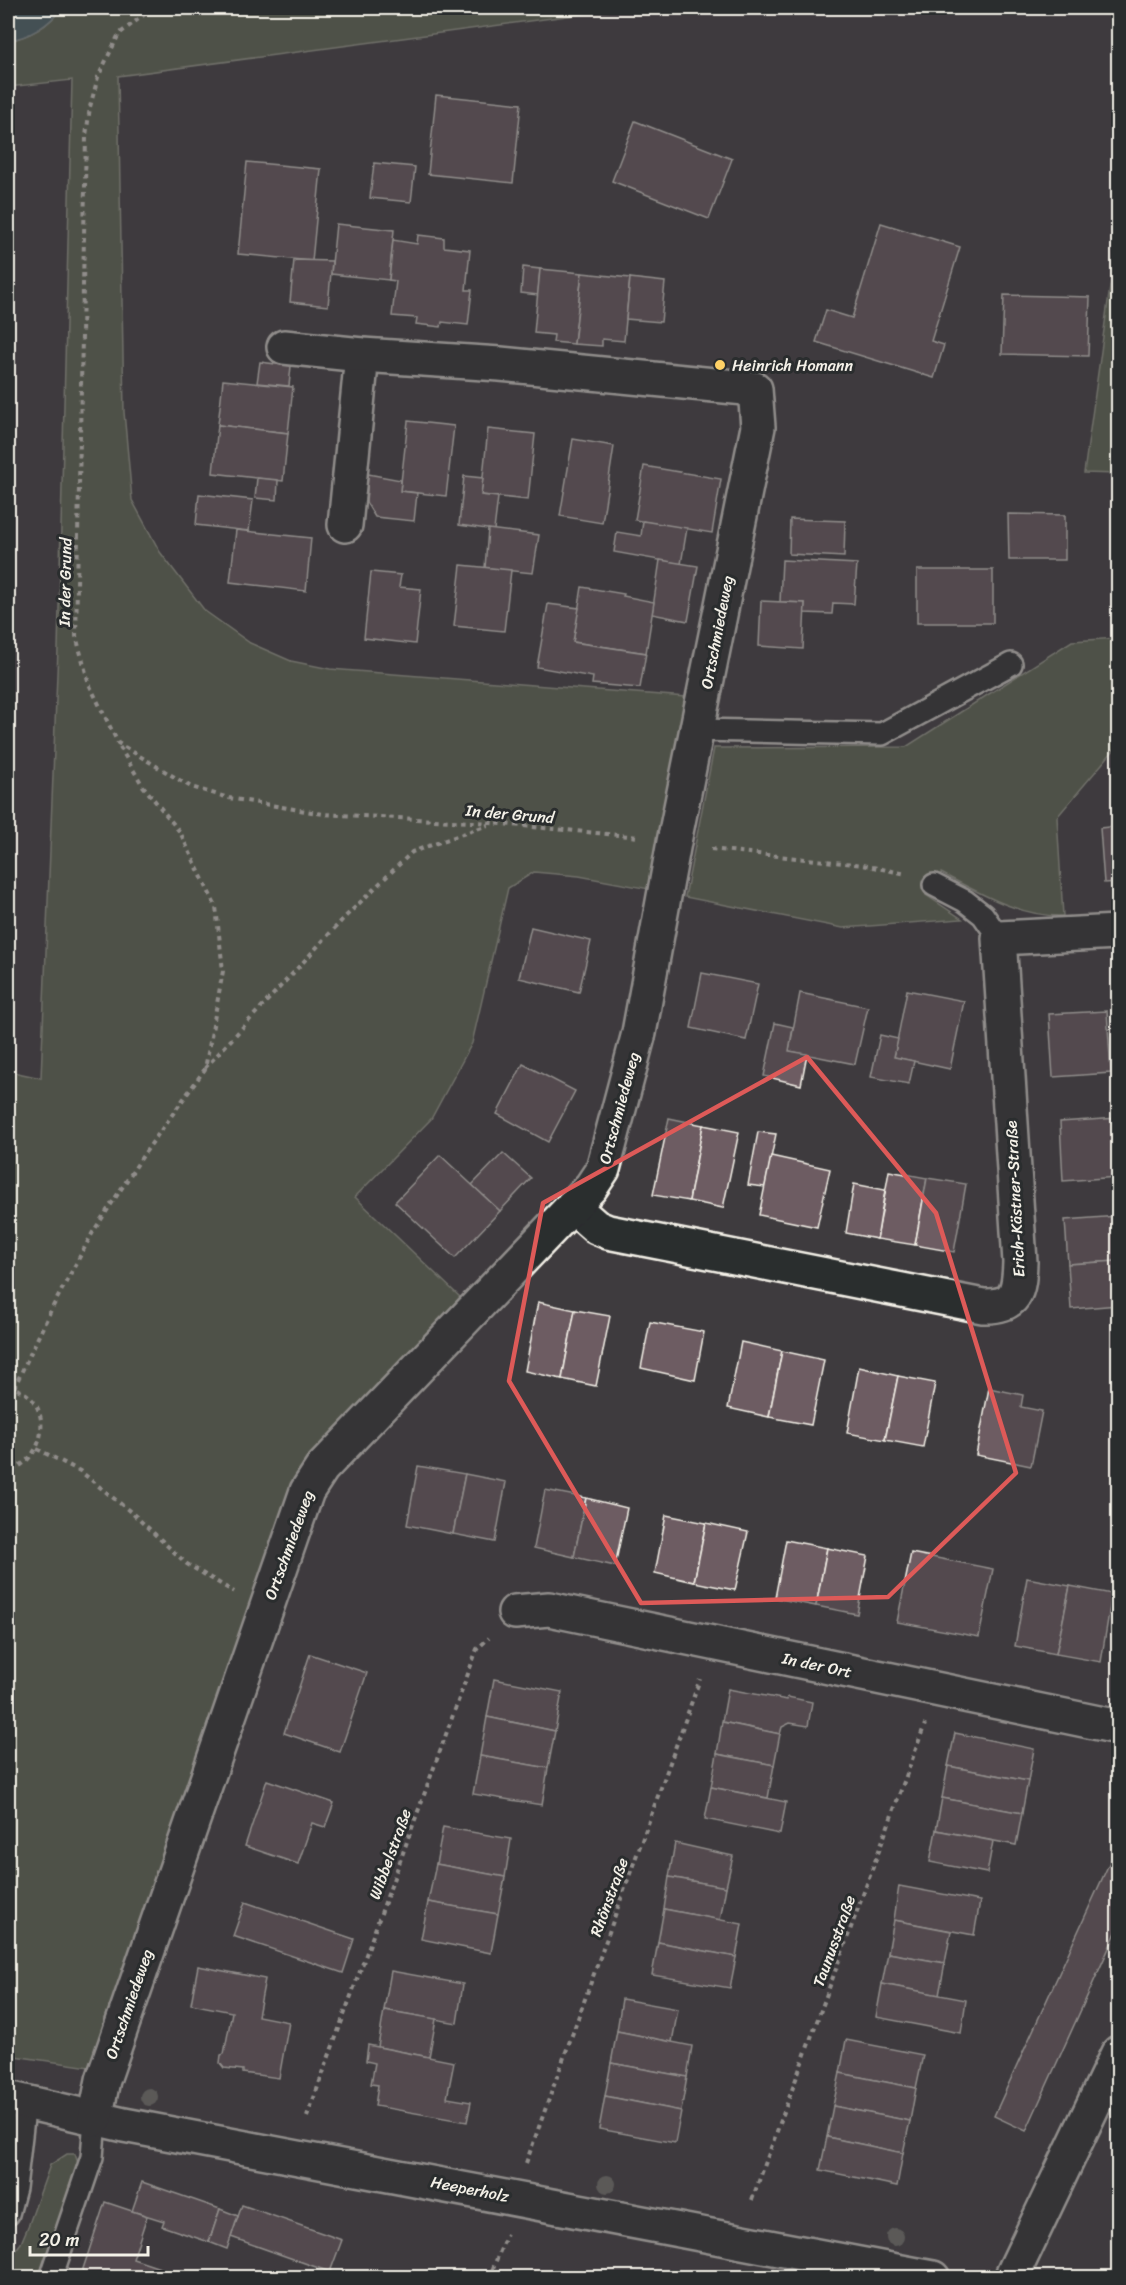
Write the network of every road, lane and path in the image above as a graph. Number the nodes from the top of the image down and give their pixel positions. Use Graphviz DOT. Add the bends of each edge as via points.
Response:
graph roads {
  1 [pos="153,8"];
  2 [pos="284,346"];
  3 [pos="362,355"];
  4 [pos="345,525"];
  5 [pos="1011,664"];
  6 [pos="697,730"];
  7 [pos="118,743"];
  8 [pos="491,823"];
  9 [pos="674,842"];
  10 [pos="934,885"];
  11 [pos="1119,932"];
  12 [pos="999,938"];
  13 [pos="205,1069"];
  14 [pos="572,1206"];
  15 [pos="8,1387"];
  16 [pos="14,1388"];
  17 [pos="37,1449"];
  18 [pos="8,1471"];
  19 [pos="267,1605"];
  20 [pos="515,1612"];
  21 [pos="713,1644"];
  22 [pos="938,1689"];
  23 [pos="1119,1727"];
  24 [pos="1119,2053"];
  25 [pos="16,2100"];
  26 [pos="307,2117"];
  27 [pos="95,2119"];
  28 [pos="527,2158"];
  29 [pos="517,2198"];
  30 [pos="752,2200"];
  31 [pos="8,2214"];
  32 [pos="51,2277"];
  33 [pos="489,2277"];
  34 [pos="933,2277"];
  35 [pos="1011,2277"];
  1 -- 7 [label="path, In der Grund" via="119,34 98,76 86,136 76,636 89,684"];
  2 -- 3 [label="street, Ortschmiedeweg"];
  3 -- 4 [label="street"];
  3 -- 6 [label="street, Ortschmiedeweg" via="755,389 758,427"];
  5 -- 6 [label="lane" via="882,734"];
  6 -- 9 [label="street, Ortschmiedeweg"];
  7 -- 8 [label="path, In der Grund" via="191,788 229,798 323,814"];
  7 -- 13 [label="path" via="143,786 180,832 216,907 222,971"];
  8 -- 9 [label="path, In der Grund"];
  8 -- 13 [label="path" via="412,852 344,918"];
  9 -- 10 [label="path, In der Grund" via="864,865"];
  9 -- 14 [label="street, Ortschmiedeweg" via="639,1034 603,1168"];
  10 -- 12 [label="lane" via="983,915"];
  11 -- 12 [label="street"];
  12 -- 14 [label="street, Erich-Kästner-Straße" via="1020,1262 1017,1293 1009,1301 983,1306 608,1232"];
  13 -- 16 [label="path" via="93,1232"];
  14 -- 19 [label="street, Ortschmiedeweg" via="322,1468 307,1491"];
  15 -- 16 [label="path"];
  16 -- 17 [label="path" via="29,1398 39,1413 42,1431"];
  17 -- 18 [label="path" via="26,1462"];
  17 -- 19 [label="path" via="80,1471 188,1564 244,1598"];
  19 -- 27 [label="street, Ortschmiedeweg" via="103,2080"];
  20 -- 21 [label="street, In der Ort" via="549,1609"];
  20 -- 26 [label="path, Wibbelstraße" via="477,1649"];
  21 -- 22 [label="street, In der Ort"];
  21 -- 28 [label="path, Rhönstraße"];
  22 -- 23 [label="street, In der Ort"];
  22 -- 30 [label="path, Taunusstraße"];
  24 -- 35 [label="street"];
  25 -- 27 [label="street, Heeperholz"];
  25 -- 31 [label="lane" via="15,2188"];
  27 -- 29 [label="street, Heeperholz"];
  27 -- 32 [label="lane" via="92,2157"];
  29 -- 33 [label="path"];
  29 -- 34 [label="street, Heeperholz"];
}
